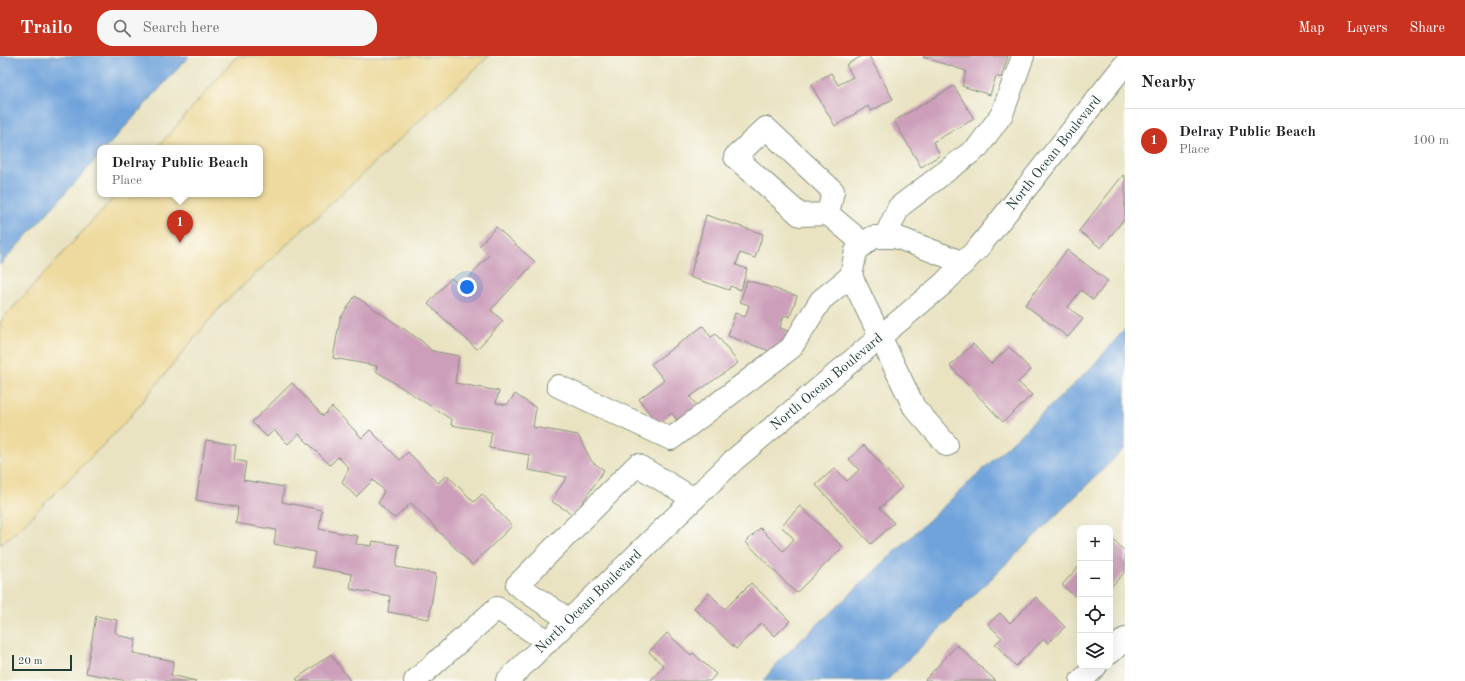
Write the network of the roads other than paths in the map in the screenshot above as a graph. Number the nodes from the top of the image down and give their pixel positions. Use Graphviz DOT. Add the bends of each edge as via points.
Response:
graph roads {
  1 [pos="1023,56"];
  2 [pos="1125,64"];
  3 [pos="828,214"];
  4 [pos="885,237"];
  5 [pos="864,244"];
  6 [pos="964,263"];
  7 [pos="851,276"];
  8 [pos="882,336"];
  9 [pos="558,386"];
  10 [pos="947,445"];
  11 [pos="694,499"];
  12 [pos="570,620"];
  13 [pos="1125,639"];
  14 [pos="548,642"];
  15 [pos="1113,650"];
  16 [pos="1093,669"];
  17 [pos="415,681"];
  18 [pos="507,681"];
  19 [pos="1081,681"];
  1 -- 4 [label="main road" via="1002,114 978,146 900,207"];
  2 -- 6 [label="main road, North Ocean Boulevard"];
  3 -- 5 [label="main road"];
  4 -- 5 [label="main road" via="873,237"];
  4 -- 6 [label="main road" via="896,237"];
  5 -- 7 [label="main road" via="856,251"];
  6 -- 8 [label="main road, North Ocean Boulevard"];
  7 -- 8 [label="main road"];
  7 -- 9 [label="main road" via="821,300 791,348 671,439"];
  8 -- 10 [label="main road" via="914,407"];
  8 -- 11 [label="main road, North Ocean Boulevard" via="734,460"];
  11 -- 12 [label="main road, North Ocean Boulevard"];
  11 -- 12 [label="main road" via="637,465 516,585"];
  12 -- 14 [label="main road, North Ocean Boulevard"];
  13 -- 15 [label="main road"];
  14 -- 17 [label="main road" via="497,608"];
  14 -- 18 [label="main road, North Ocean Boulevard"];
  16 -- 19 [label="main road"];
}
